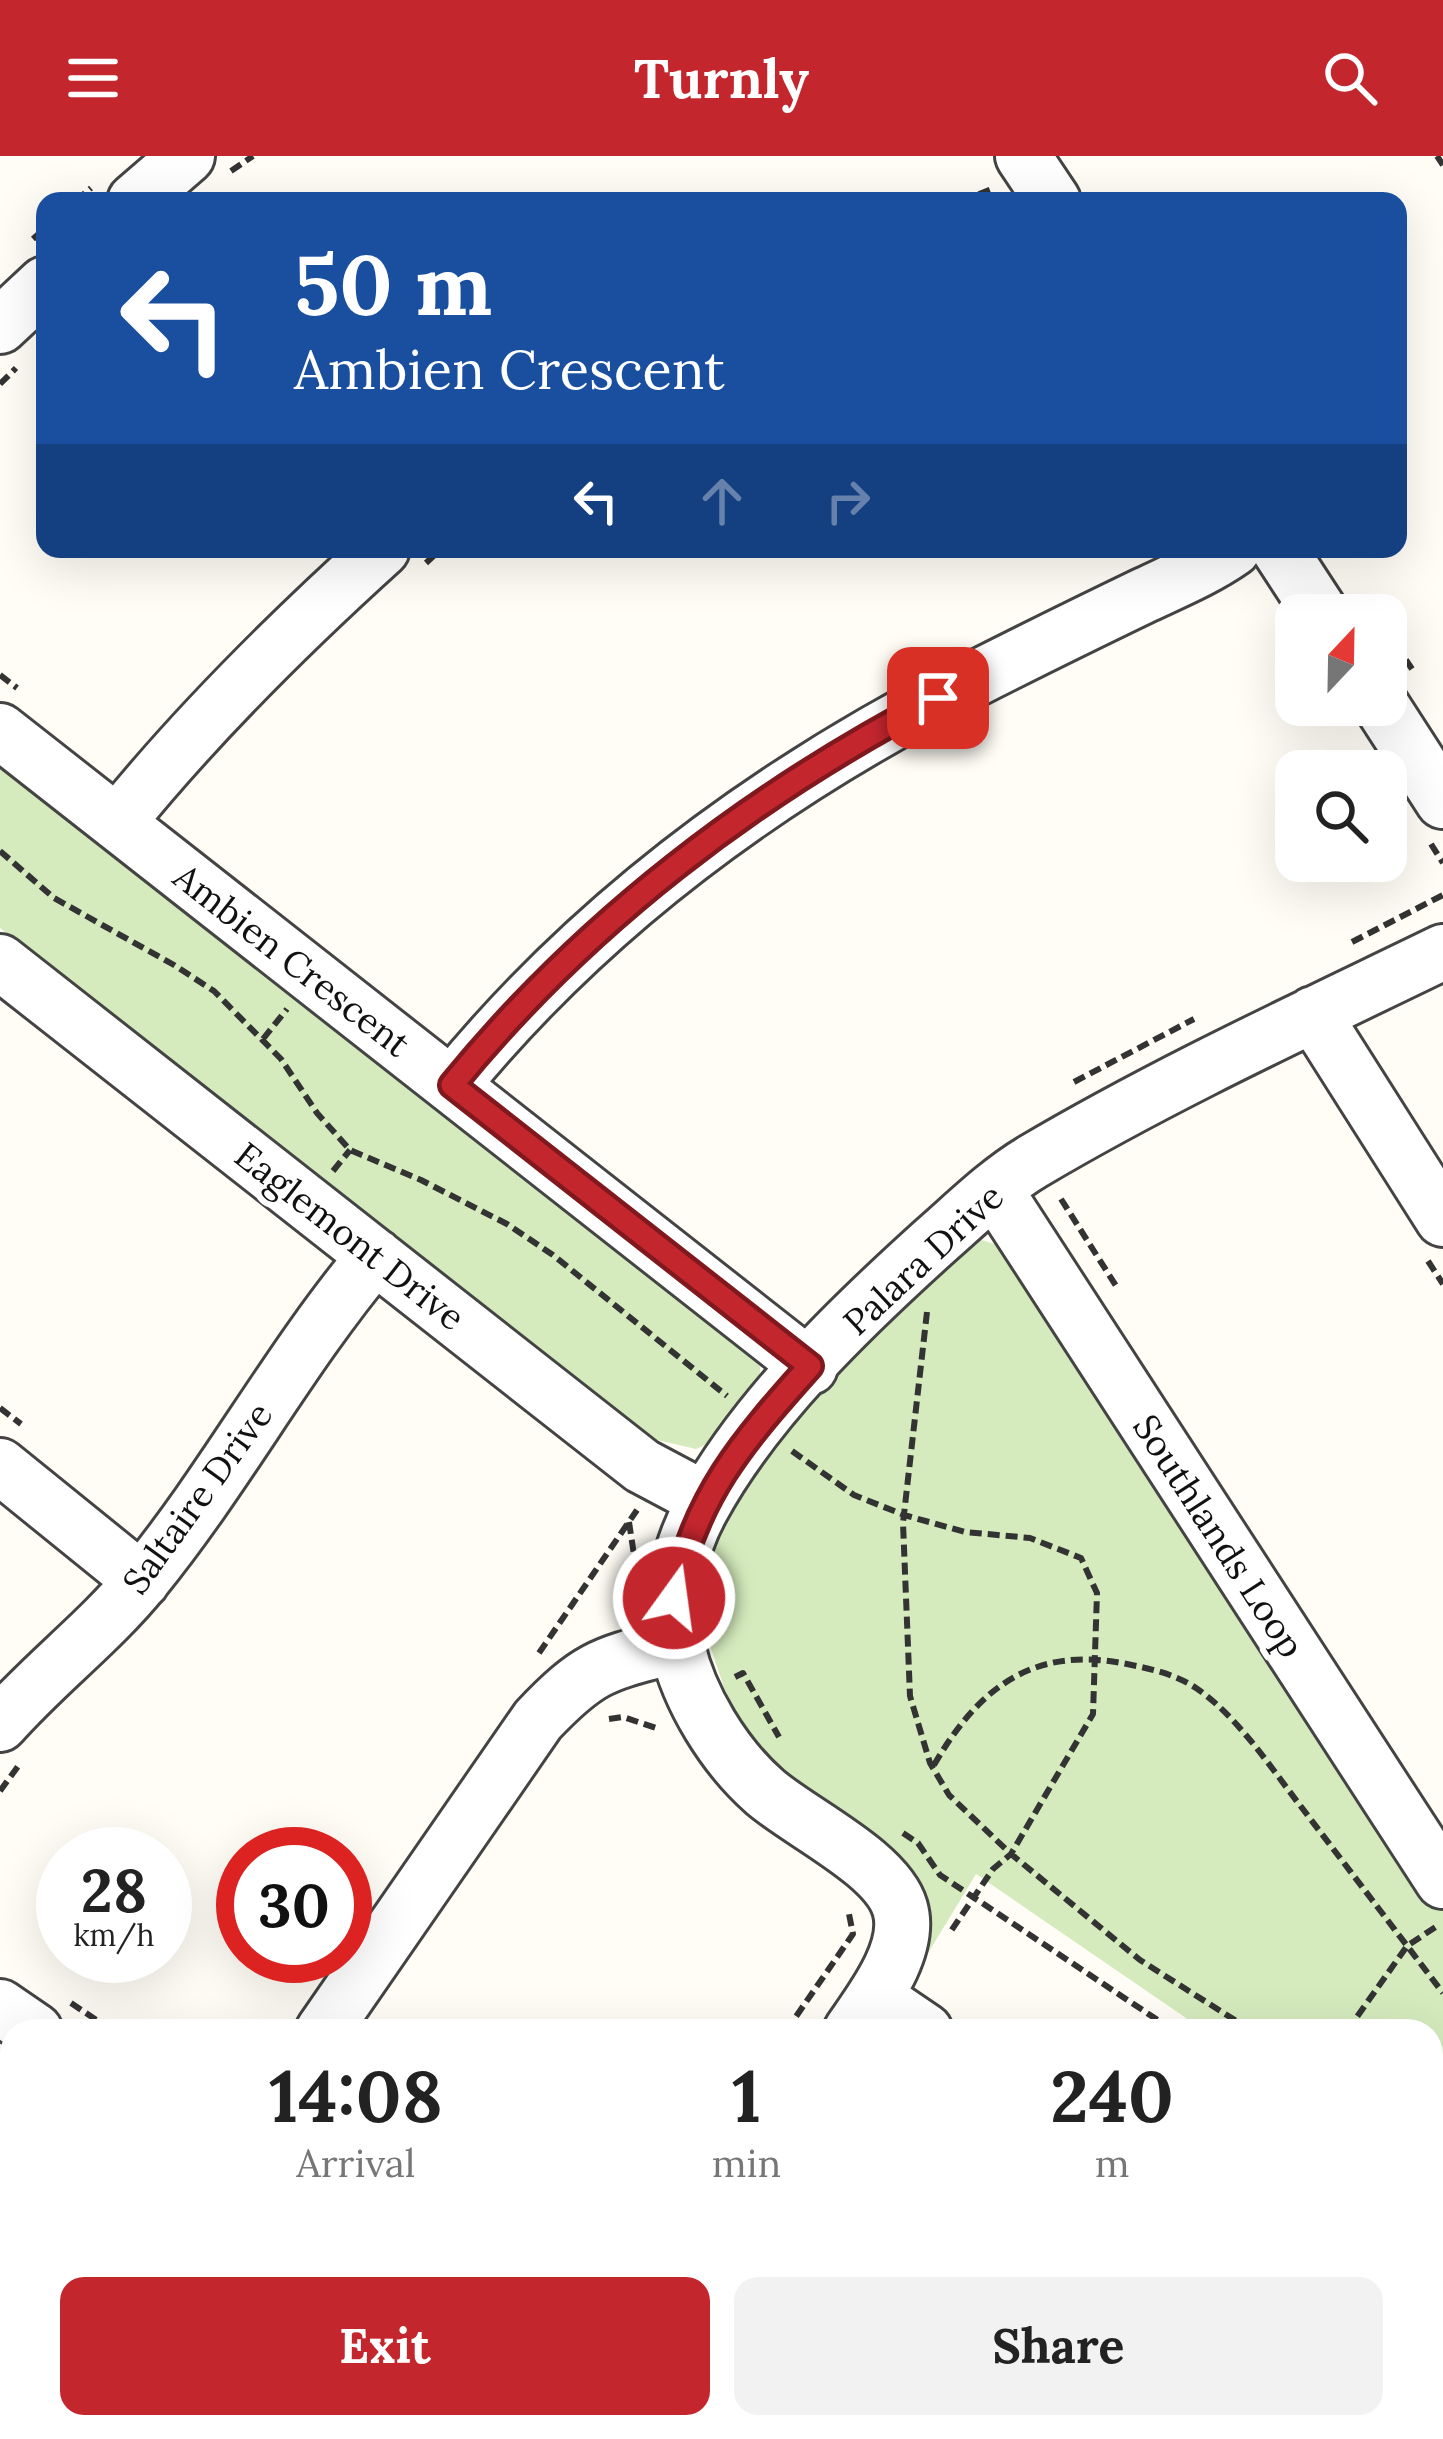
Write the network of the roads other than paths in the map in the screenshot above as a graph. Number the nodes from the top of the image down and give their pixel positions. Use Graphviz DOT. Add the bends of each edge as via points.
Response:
graph roads {
  1 [pos="188,156"];
  2 [pos="146,192"];
  3 [pos="36,292"];
  4 [pos="0,326"];
  5 [pos="373,558"];
  6 [pos="1216,558"];
  7 [pos="1285,558"];
  8 [pos="1308,594"];
  9 [pos="1395,726"];
  10 [pos="0,731"];
  11 [pos="1443,801"];
  12 [pos="117,823"];
  13 [pos="1443,952"];
  14 [pos="0,962"];
  15 [pos="1313,1014"];
  16 [pos="452,1085"];
  17 [pos="995,1190"];
  18 [pos="1443,1219"];
  19 [pos="375,1256"];
  20 [pos="810,1366"];
  21 [pos="0,1466"];
  22 [pos="706,1500"];
  23 [pos="142,1582"];
  24 [pos="677,1645"];
  25 [pos="0,1724"];
  26 [pos="1443,1881"];
  27 [pos="863,2014"];
  28 [pos="331,2019"];
  1 -- 2 [label="street"];
  3 -- 4 [label="street"];
  5 -- 12 [label="street" via="242,684"];
  6 -- 16 [label="street" via="904,716 769,797 595,934"];
  7 -- 8 [label="street"];
  9 -- 11 [label="street"];
  10 -- 12 [label="street, Ambien Crescent"];
  12 -- 16 [label="street, Ambien Crescent"];
  13 -- 15 [label="street, Palara Drive"];
  14 -- 19 [label="street, Eaglemont Drive"];
  15 -- 17 [label="street, Palara Drive" via="1156,1094"];
  15 -- 18 [label="street"];
  16 -- 20 [label="street, Ambien Crescent"];
  17 -- 20 [label="street, Palara Drive" via="883,1288"];
  17 -- 26 [label="street, Southlands Loop"];
  19 -- 22 [label="street, Eaglemont Drive" via="642,1466"];
  19 -- 23 [label="street, Saltaire Drive"];
  20 -- 22 [label="street, Palara Drive"];
  21 -- 23 [label="street"];
  22 -- 24 [label="street, Palara Drive" via="682,1555"];
  23 -- 25 [label="street, Saltaire Drive"];
  24 -- 27 [label="street, Palara Drive" via="690,1687 733,1758 762,1790 891,1888 901,1936"];
  24 -- 28 [label="street" via="603,1664 538,1720"];
}
